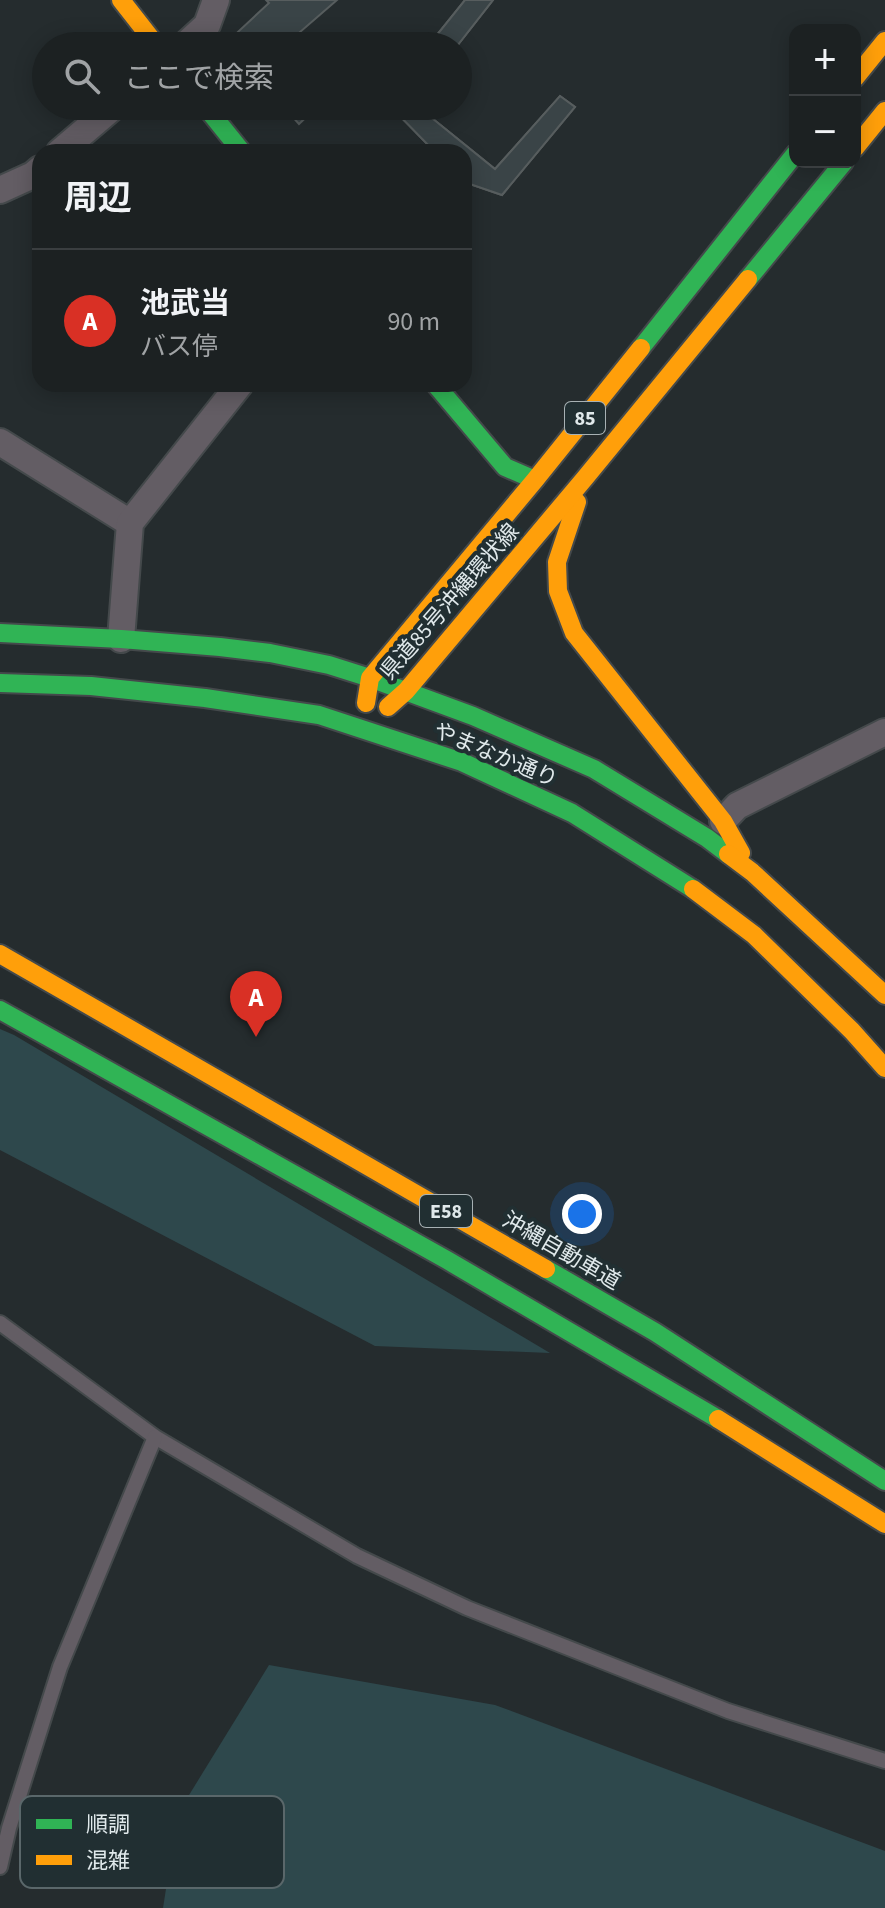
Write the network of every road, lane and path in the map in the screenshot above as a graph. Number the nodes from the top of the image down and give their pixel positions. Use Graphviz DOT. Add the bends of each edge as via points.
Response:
graph roads {
  1 [pos="121,0"];
  2 [pos="216,0"];
  3 [pos="146,32"];
  4 [pos="199,32"];
  5 [pos="885,41"];
  6 [pos="861,71"];
  7 [pos="885,111"];
  8 [pos="98,120"];
  9 [pos="216,120"];
  10 [pos="861,141"];
  11 [pos="69,144"];
  12 [pos="236,144"];
  13 [pos="789,162"];
  14 [pos="839,168"];
  15 [pos="32,175"];
  16 [pos="0,190"];
  17 [pos="234,392"];
  18 [pos="442,392"];
  19 [pos="0,442"];
  20 [pos="585,478"];
  21 [pos="535,480"];
  22 [pos="130,523"];
  23 [pos="0,633"];
  24 [pos="121,639"];
  25 [pos="370,678"];
  26 [pos="0,683"];
  27 [pos="406,691"];
  28 [pos="362,728"];
  29 [pos="885,732"];
  30 [pos="723,821"];
  31 [pos="752,872"];
  32 [pos="0,954"];
  33 [pos="885,995"];
  34 [pos="0,1010"];
  35 [pos="885,1068"];
  36 [pos="0,1323"];
  37 [pos="155,1437"];
  38 [pos="885,1481"];
  39 [pos="885,1524"];
  40 [pos="885,1761"];
  41 [pos="0,1867"];
  1 -- 3 [label="main road"];
  2 -- 4 [label="street"];
  5 -- 6 [label="main road"];
  7 -- 10 [label="main road"];
  8 -- 11 [label="street"];
  9 -- 12 [label="main road"];
  13 -- 21 [label="main road, 県道85号沖縄環状線 / 85"];
  14 -- 20 [label="main road, 県道85号沖縄環状線 / 85"];
  15 -- 16 [label="street"];
  17 -- 22 [label="street"];
  18 -- 21 [label="main road" via="505,467"];
  19 -- 22 [label="street"];
  20 -- 27 [label="main road, 県道85号沖縄環状線 / 85"];
  20 -- 30 [label="main road" via="557,562 558,591 574,633"];
  21 -- 25 [label="main road, 県道85号沖縄環状線 / 85"];
  22 -- 24 [label="street"];
  23 -- 24 [label="main road, やまなか通り"];
  24 -- 25 [label="main road, やまなか通り" via="270,653"];
  25 -- 27 [label="main road, やまなか通り"];
  25 -- 28 [label="main road, 県道85号沖縄環状線"];
  26 -- 28 [label="main road, やまなか通り" via="205,698 319,715"];
  27 -- 28 [label="main road, 県道85号沖縄環状線 / 85"];
  27 -- 31 [label="main road, やまなか通り" via="594,769"];
  28 -- 35 [label="main road, やまなか通り" via="462,762 572,813 684,882 754,935"];
  29 -- 30 [label="street" via="737,806"];
  30 -- 31 [label="main road"];
  31 -- 33 [label="main road, やまなか通り"];
  32 -- 38 [label="main road, 沖縄自動車道 / E58" via="655,1332"];
  34 -- 39 [label="main road, E58" via="523,1303"];
  36 -- 37 [label="lane"];
  37 -- 40 [label="lane" via="357,1556 467,1608 728,1711"];
  37 -- 41 [label="lane" via="60,1667"];
}
